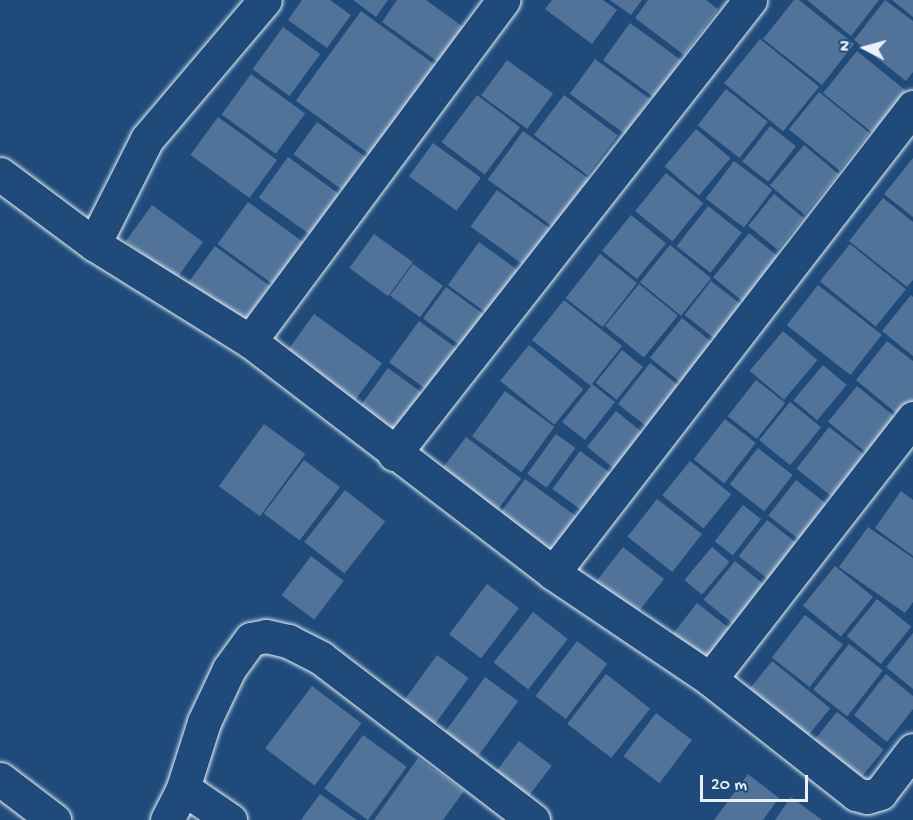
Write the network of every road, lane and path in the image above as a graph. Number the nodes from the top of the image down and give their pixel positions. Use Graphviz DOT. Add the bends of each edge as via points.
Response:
graph roads {
  1 [pos="265,0"];
  2 [pos="503,0"];
  3 [pos="750,0"];
  4 [pos="913,107"];
  5 [pos="0,174"];
  6 [pos="94,244"];
  7 [pos="250,340"];
  8 [pos="913,418"];
  9 [pos="394,454"];
  10 [pos="553,573"];
  11 [pos="710,679"];
  12 [pos="913,750"];
  13 [pos="0,779"];
  14 [pos="183,788"];
  15 [pos="54,820"];
  16 [pos="167,820"];
  17 [pos="230,820"];
  18 [pos="533,820"];
  1 -- 6 [label="street" via="147,138"];
  2 -- 7 [label="street"];
  3 -- 9 [label="street"];
  4 -- 10 [label="street"];
  5 -- 6 [label="street"];
  6 -- 7 [label="street"];
  7 -- 9 [label="street"];
  8 -- 11 [label="street"];
  9 -- 10 [label="street"];
  10 -- 11 [label="street"];
  11 -- 12 [label="street" via="856,794 880,793"];
  13 -- 15 [label="street"];
  14 -- 16 [label="street"];
  14 -- 17 [label="street"];
  14 -- 18 [label="street" via="204,722 229,669 250,639 266,636 296,644 321,658"];
}
